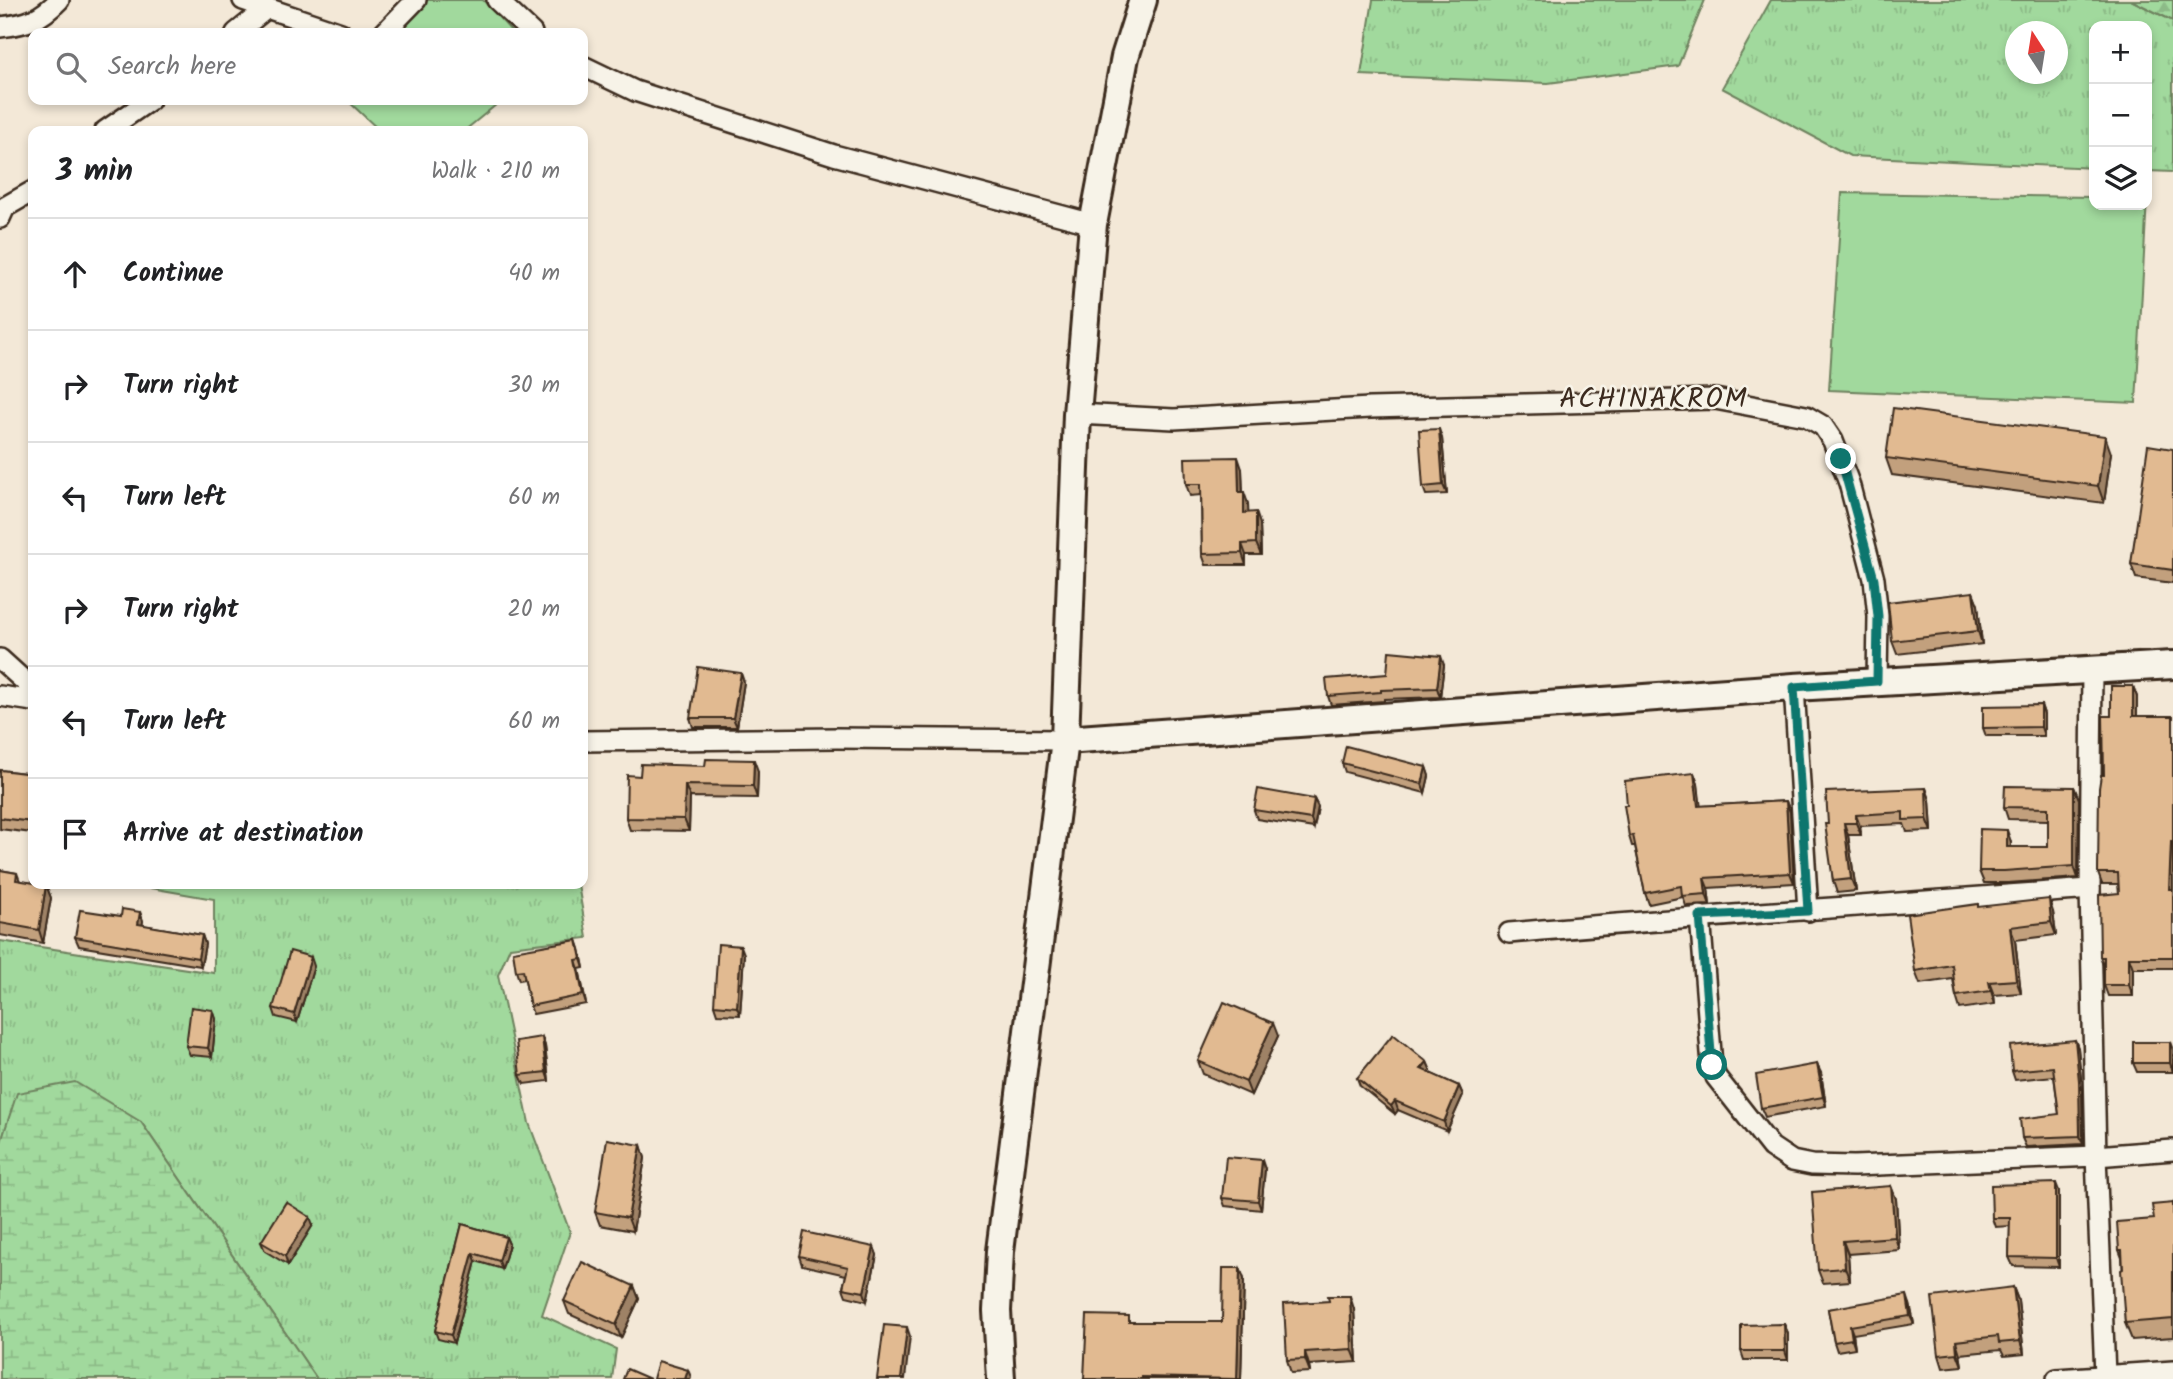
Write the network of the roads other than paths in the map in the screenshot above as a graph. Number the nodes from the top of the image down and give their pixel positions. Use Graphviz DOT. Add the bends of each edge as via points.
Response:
graph roads {
  1 [pos="59,0"];
  2 [pos="243,0"];
  3 [pos="416,0"];
  4 [pos="497,0"];
  5 [pos="1143,0"];
  6 [pos="267,8"];
  7 [pos="0,27"];
  8 [pos="242,28"];
  9 [pos="326,28"];
  10 [pos="389,28"];
  11 [pos="527,28"];
  12 [pos="588,68"];
  13 [pos="143,105"];
  14 [pos="112,126"];
  15 [pos="28,194"];
  16 [pos="2,210"];
  17 [pos="1093,224"];
  18 [pos="1077,414"];
  19 [pos="0,659"];
  20 [pos="2173,665"];
  21 [pos="2092,670"];
  22 [pos="1877,681"];
  23 [pos="28,685"];
  24 [pos="1794,687"];
  25 [pos="0,696"];
  26 [pos="28,700"];
  27 [pos="1065,740"];
  28 [pos="588,741"];
  29 [pos="2090,890"];
  30 [pos="1808,911"];
  31 [pos="1700,916"];
  32 [pos="1509,933"];
  33 [pos="2173,1150"];
  34 [pos="2096,1156"];
  35 [pos="2173,1371"];
  36 [pos="2105,1375"];
  37 [pos="1001,1379"];
  38 [pos="2057,1379"];
  1 -- 7 [label="street" via="31,22"];
  2 -- 6 [label="street"];
  3 -- 10 [label="street"];
  4 -- 11 [label="street"];
  5 -- 17 [label="street" via="1125,57"];
  6 -- 8 [label="street"];
  6 -- 9 [label="street"];
  12 -- 17 [label="street" via="635,91 834,155"];
  13 -- 14 [label="street"];
  15 -- 16 [label="street"];
  17 -- 18 [label="street"];
  18 -- 22 [label="street" via="1174,419 1370,408 1715,399 1806,416 1823,426 1833,441 1849,483 1874,579"];
  18 -- 27 [label="street"];
  19 -- 23 [label="street"];
  20 -- 21 [label="street"];
  21 -- 22 [label="street"];
  21 -- 29 [label="street"];
  22 -- 24 [label="street"];
  24 -- 27 [label="street"];
  24 -- 30 [label="street"];
  25 -- 26 [label="street"];
  27 -- 28 [label="street"];
  27 -- 37 [label="street" via="1000,1251"];
  29 -- 30 [label="street"];
  29 -- 34 [label="street"];
  30 -- 31 [label="street"];
  31 -- 32 [label="street"];
  31 -- 34 [label="street" via="1716,1077 1771,1147 1792,1161 1854,1166"];
  33 -- 34 [label="street"];
  34 -- 36 [label="street"];
  35 -- 36 [label="street"];
  36 -- 38 [label="street"];
}
